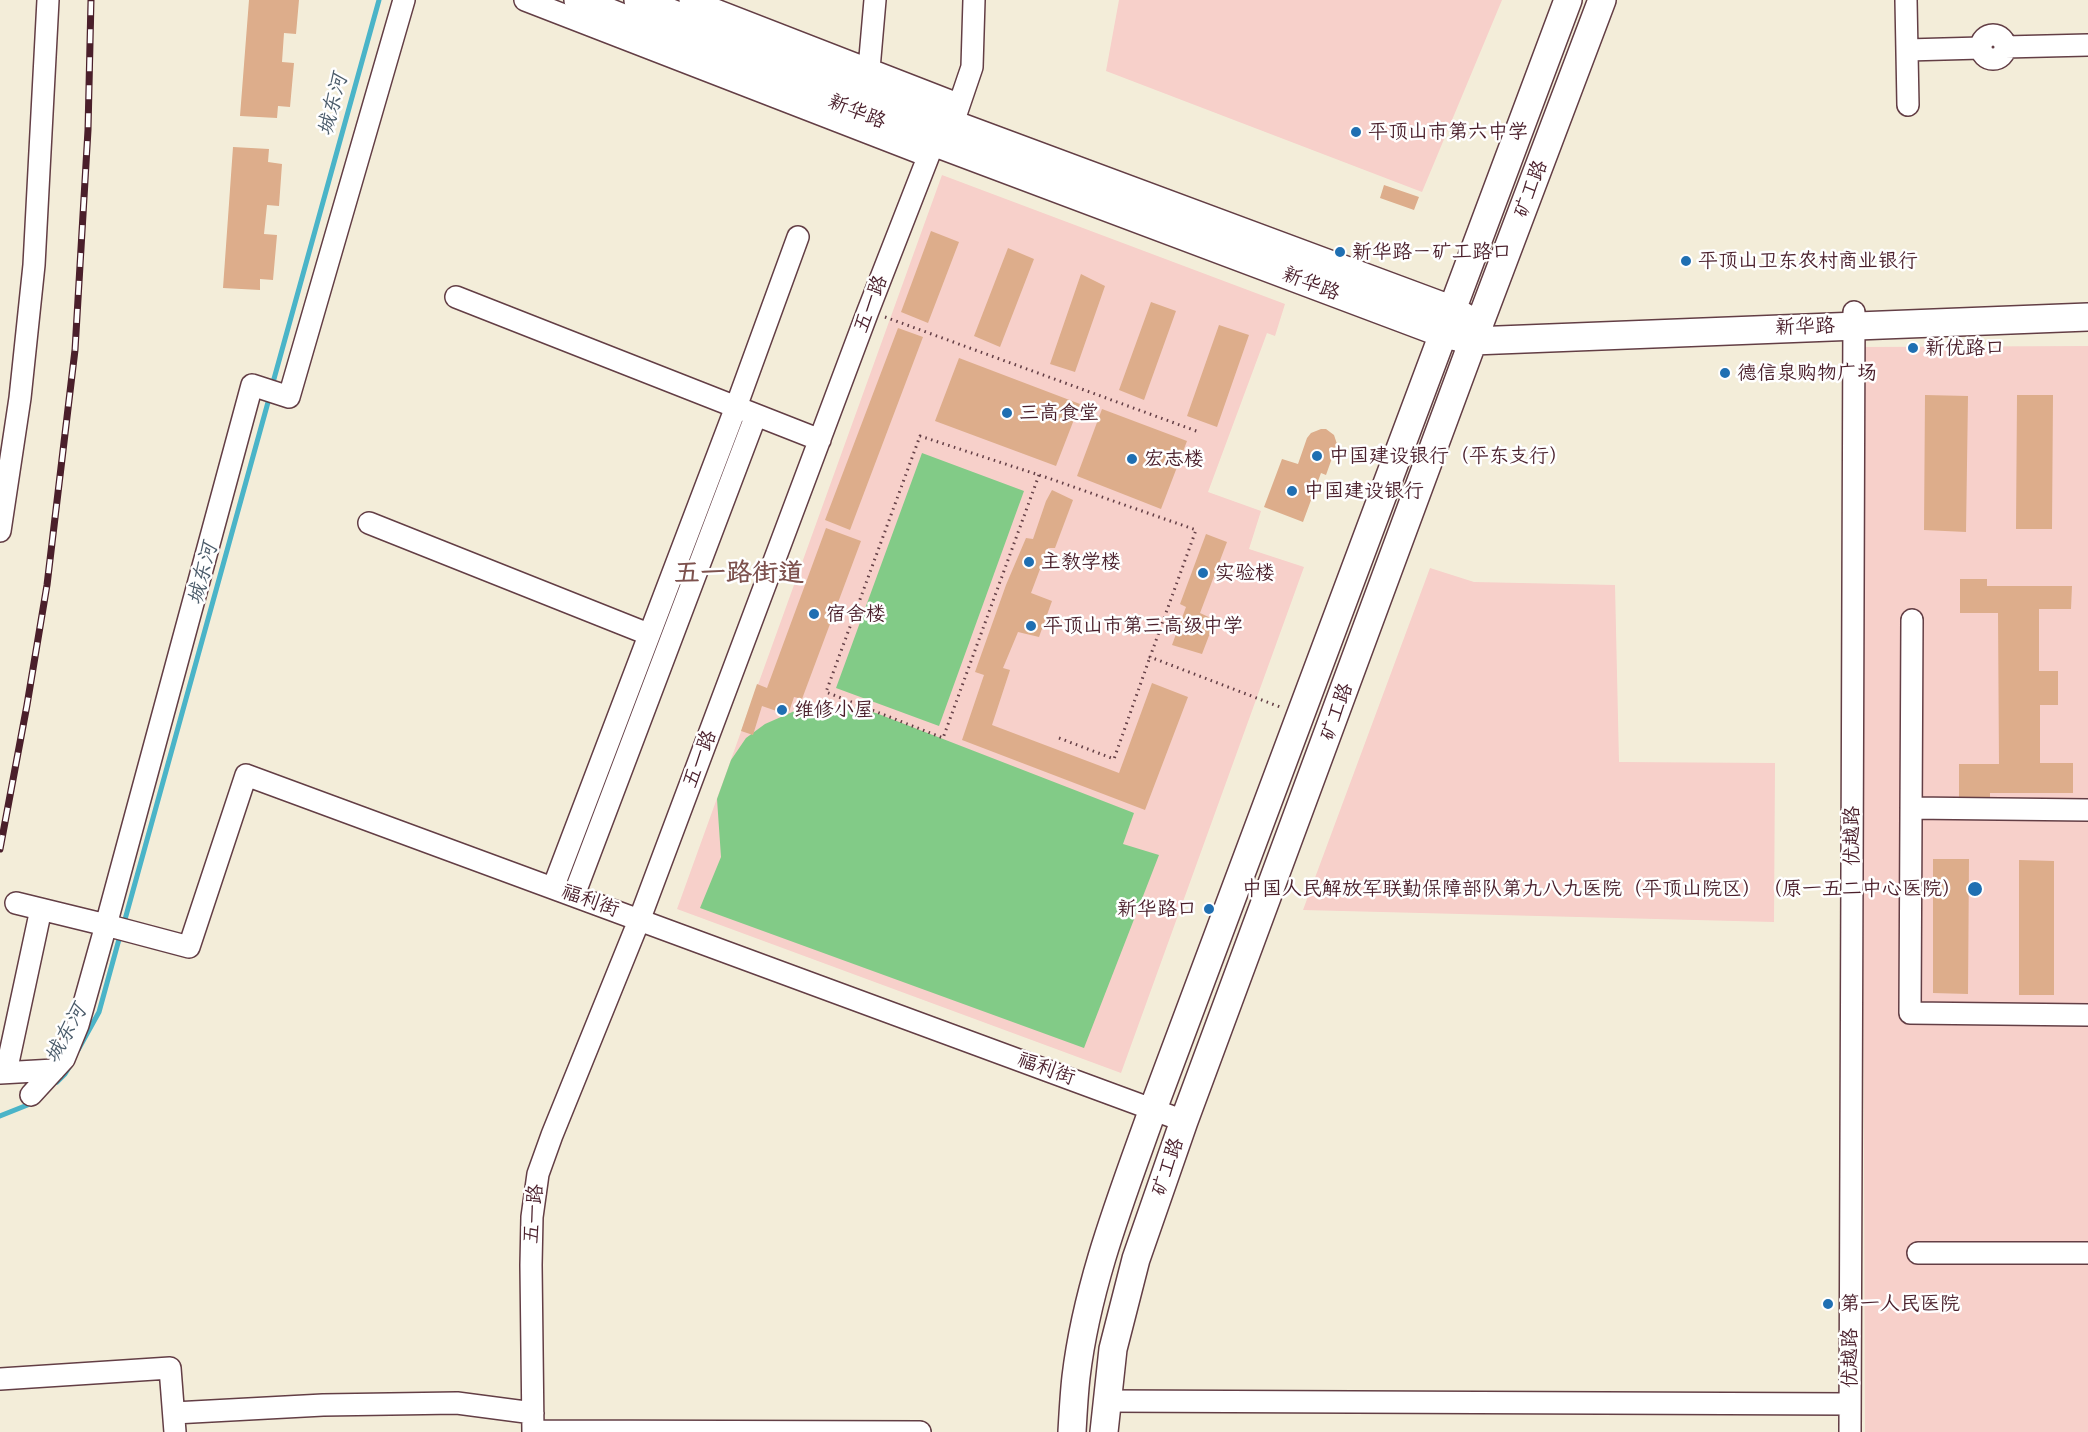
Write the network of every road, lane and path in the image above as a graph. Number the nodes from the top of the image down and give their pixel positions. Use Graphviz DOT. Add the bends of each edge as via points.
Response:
graph roads {
  1 [pos="48,0"];
  2 [pos="404,0"];
  3 [pos="525,0"];
  4 [pos="578,0"];
  5 [pos="638,0"];
  6 [pos="690,0"];
  7 [pos="875,0"];
  8 [pos="974,0"];
  9 [pos="1568,0"];
  10 [pos="1602,0"];
  11 [pos="1906,0"];
  12 [pos="2088,45"];
  13 [pos="1907,50"];
  14 [pos="870,69"];
  15 [pos="1908,105"];
  16 [pos="941,128"];
  17 [pos="798,237"];
  18 [pos="456,297"];
  19 [pos="2088,306"];
  20 [pos="2088,317"];
  21 [pos="1854,318"];
  22 [pos="890,319"];
  23 [pos="1448,322"];
  24 [pos="1476,334"];
  25 [pos="736,407"];
  26 [pos="756,415"];
  27 [pos="1198,432"];
  28 [pos="820,440"];
  29 [pos="1040,475"];
  30 [pos="369,524"];
  31 [pos="0,531"];
  32 [pos="1912,620"];
  33 [pos="648,634"];
  34 [pos="1150,657"];
  35 [pos="1301,715"];
  36 [pos="1059,738"];
  37 [pos="1911,808"];
  38 [pos="2088,810"];
  39 [pos="553,888"];
  40 [pos="574,895"];
  41 [pos="16,903"];
  42 [pos="41,909"];
  43 [pos="640,918"];
  44 [pos="106,925"];
  45 [pos="2088,1015"];
  46 [pos="54,1070"];
  47 [pos="3,1073"];
  48 [pos="32,1095"];
  49 [pos="1153,1109"];
  50 [pos="1184,1120"];
  51 [pos="1918,1253"];
  52 [pos="2088,1253"];
  53 [pos="0,1379"];
  54 [pos="1106,1401"];
  55 [pos="1850,1404"];
  56 [pos="175,1423"];
  57 [pos="533,1425"];
  58 [pos="920,1432"];
  59 [pos="1072,1432"];
  60 [pos="1104,1432"];
  61 [pos="1850,1432"];
  1 -- 31 [label="street" via="34,265"];
  2 -- 44 [label="street" via="289,397 252,385"];
  3 -- 16 [label="street"];
  4 -- 16 [label="main road, 新华路"];
  5 -- 16 [label="main road, 新华路"];
  6 -- 14 [label="street"];
  7 -- 14 [label="street"];
  8 -- 16 [label="street, 五一路" via="972,67"];
  9 -- 23 [label="main road, 矿工路"];
  10 -- 24 [label="main road, 矿工路"];
  11 -- 13 [label="street"];
  12 -- 13 [label="street" via="2005,47 2000,37 1992,35 1983,40 1981,48"];
  13 -- 15 [label="street"];
  14 -- 16 [label="street"];
  16 -- 23 [label="main road, 新华路"];
  16 -- 28 [label="street, 五一路"];
  17 -- 25 [label="street"];
  18 -- 25 [label="street"];
  19 -- 21 [label="main road, 新华路"];
  20 -- 21 [label="main road, 新华路"];
  21 -- 24 [label="main road, 新华路"];
  21 -- 55 [label="street, 优越路"];
  22 -- 27 [label="path"];
  23 -- 24 [label="main road, 新华路"];
  23 -- 35 [label="main road, 矿工路"];
  24 -- 50 [label="main road, 矿工路"];
  25 -- 26 [label="street"];
  25 -- 33 [label="street"];
  26 -- 28 [label="street"];
  26 -- 40 [label="street"];
  28 -- 43 [label="street, 五一路"];
  29 -- 29 [label="path" via="920,436 826,692 943,738"];
  29 -- 34 [label="path" via="1196,530"];
  30 -- 33 [label="street"];
  32 -- 37 [label="street"];
  33 -- 39 [label="street"];
  34 -- 35 [label="path"];
  34 -- 36 [label="path" via="1114,759"];
  35 -- 49 [label="main road, 矿工路"];
  37 -- 38 [label="street"];
  37 -- 45 [label="street" via="1910,1013"];
  39 -- 40 [label="street, 福利街"];
  39 -- 44 [label="street, 福利街" via="246,775 189,947"];
  40 -- 43 [label="street, 福利街"];
  41 -- 42 [label="street, 福利街"];
  42 -- 44 [label="street, 福利街"];
  42 -- 47 [label="street"];
  43 -- 49 [label="street, 福利街"];
  43 -- 57 [label="street, 五一路" via="538,1174 531,1265"];
  44 -- 46 [label="street" via="78,1025 64,1059"];
  46 -- 47 [label="street"];
  46 -- 48 [label="street"];
  49 -- 50 [label="street, 福利街"];
  49 -- 59 [label="main road, 矿工路" via="1095,1283 1076,1377"];
  50 -- 54 [label="main road, 矿工路" via="1123,1303"];
  51 -- 52 [label="street"];
  53 -- 56 [label="street" via="171,1368"];
  54 -- 55 [label="street"];
  54 -- 60 [label="main road, 矿工路"];
  55 -- 61 [label="street, 优越路"];
  56 -- 57 [label="street" via="323,1405 446,1403"];
  57 -- 58 [label="street"];
}
